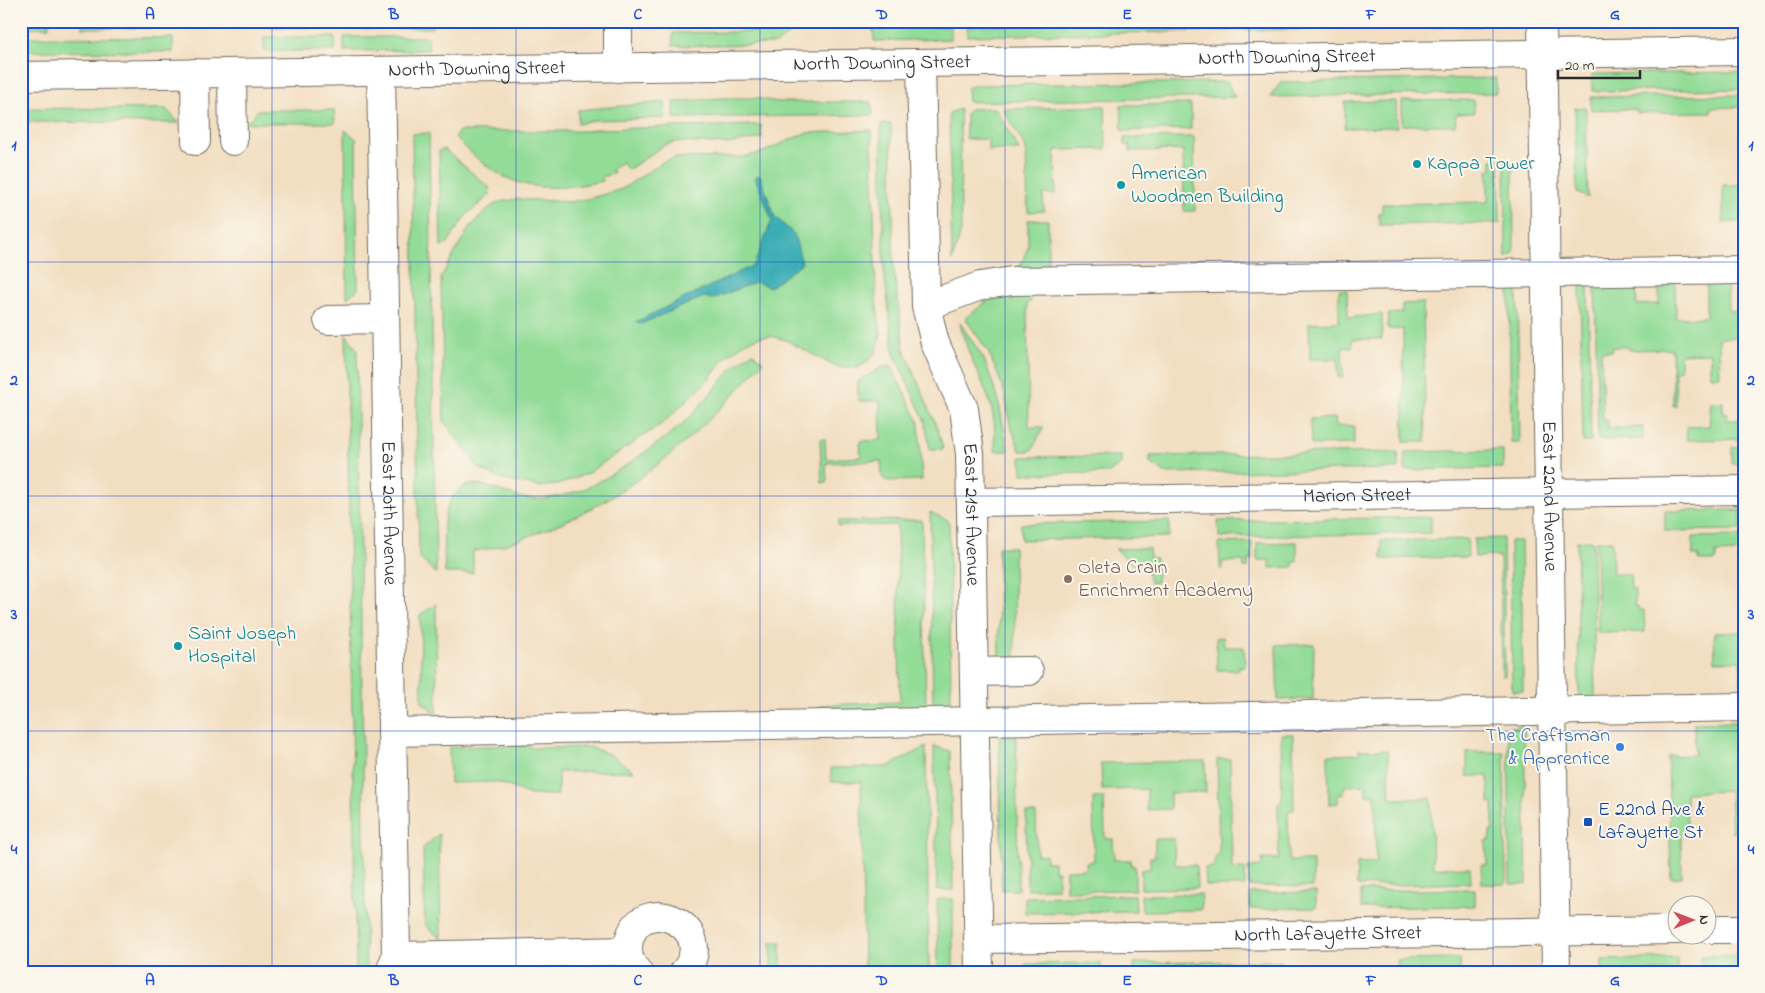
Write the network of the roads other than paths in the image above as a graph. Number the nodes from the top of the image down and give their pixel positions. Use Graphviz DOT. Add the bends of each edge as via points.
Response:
graph roads {
  1 [pos="618,21"];
  2 [pos="1542,21"];
  3 [pos="1744,51"];
  4 [pos="1543,54"];
  5 [pos="920,64"];
  6 [pos="618,68"];
  7 [pos="381,71"];
  8 [pos="195,73"];
  9 [pos="232,73"];
  10 [pos="21,76"];
  11 [pos="233,140"];
  12 [pos="196,141"];
  13 [pos="1744,270"];
  14 [pos="1546,273"];
  15 [pos="926,306"];
  16 [pos="386,319"];
  17 [pos="328,320"];
  18 [pos="1744,490"];
  19 [pos="1550,493"];
  20 [pos="971,502"];
  21 [pos="1029,671"];
  22 [pos="974,672"];
  23 [pos="1744,707"];
  24 [pos="1553,710"];
  25 [pos="974,721"];
  26 [pos="392,732"];
  27 [pos="1718,929"];
  28 [pos="1744,929"];
  29 [pos="1668,930"];
  30 [pos="1556,932"];
  31 [pos="978,939"];
  32 [pos="631,963"];
  33 [pos="397,966"];
  34 [pos="684,972"];
  35 [pos="979,972"];
  36 [pos="1556,972"];
  1 -- 6 [label="street"];
  2 -- 4 [label="street, East 22nd Avenue"];
  3 -- 4 [label="street, North Downing Street"];
  4 -- 5 [label="street, North Downing Street"];
  4 -- 14 [label="street, East 22nd Avenue"];
  5 -- 6 [label="street, North Downing Street"];
  5 -- 15 [label="street, East 21st Avenue"];
  6 -- 7 [label="street, North Downing Street"];
  7 -- 9 [label="street, North Downing Street"];
  7 -- 16 [label="street, East 20th Avenue"];
  8 -- 9 [label="street, North Downing Street"];
  8 -- 10 [label="street, North Downing Street"];
  8 -- 12 [label="street"];
  9 -- 11 [label="street"];
  13 -- 14 [label="street"];
  14 -- 15 [label="street" via="1012,281 980,286"];
  14 -- 19 [label="street, East 22nd Avenue"];
  15 -- 20 [label="street, East 21st Avenue" via="935,342 964,409 970,454"];
  16 -- 17 [label="street"];
  16 -- 26 [label="street, East 20th Avenue"];
  18 -- 19 [label="street, Marion Street"];
  19 -- 20 [label="street, Marion Street"];
  19 -- 24 [label="street, East 22nd Avenue"];
  20 -- 22 [label="street, East 21st Avenue"];
  21 -- 22 [label="street"];
  22 -- 25 [label="street, East 21st Avenue"];
  23 -- 24 [label="street"];
  24 -- 25 [label="street"];
  24 -- 30 [label="street, East 22nd Avenue"];
  25 -- 26 [label="street"];
  25 -- 31 [label="street, East 21st Avenue"];
  26 -- 33 [label="street, East 20th Avenue"];
  27 -- 28 [label="street"];
  29 -- 30 [label="street, North Lafayette Street"];
  30 -- 31 [label="street, North Lafayette Street"];
  30 -- 36 [label="street, East 22nd Avenue"];
  31 -- 35 [label="street, East 21st Avenue"];
  32 -- 33 [label="street"];
  32 -- 34 [label="street" via="631,934 645,920 665,916 683,924 693,942 690,962"];
}
